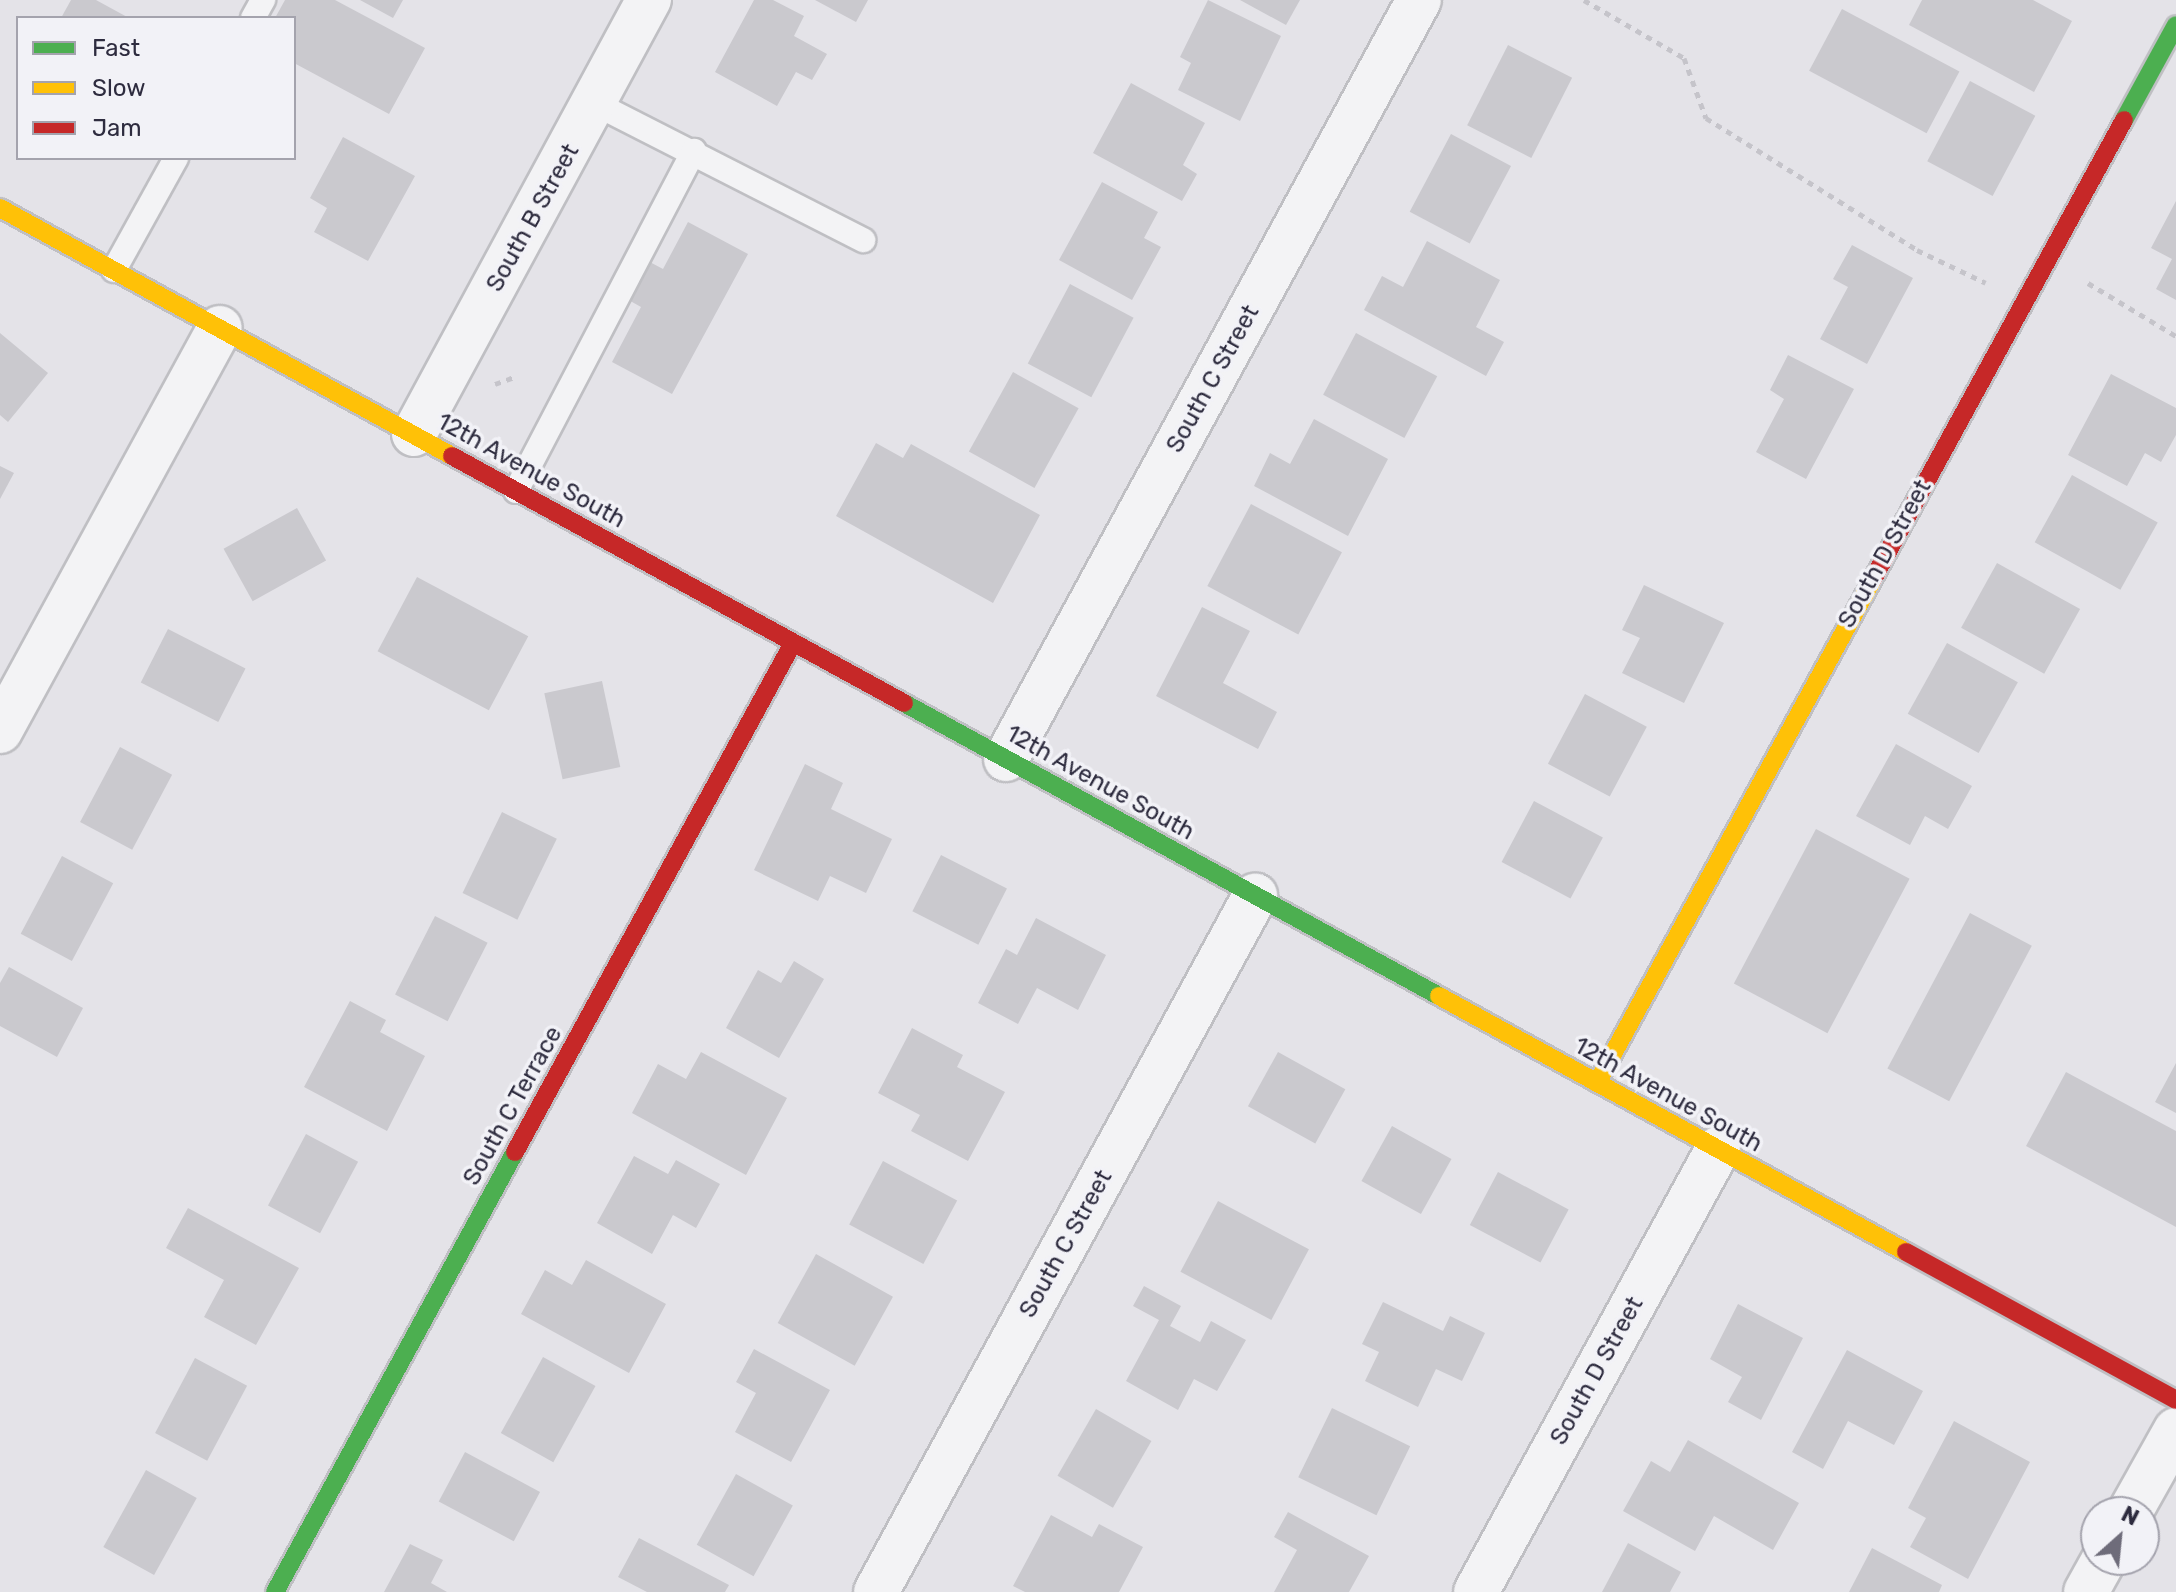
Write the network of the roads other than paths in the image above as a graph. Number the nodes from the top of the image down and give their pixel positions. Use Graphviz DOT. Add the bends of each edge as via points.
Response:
graph roads {
  1 [pos="649,0"];
  2 [pos="1419,0"];
  3 [pos="2176,25"];
  4 [pos="596,104"];
  5 [pos="694,151"];
  6 [pos="175,160"];
  7 [pos="0,208"];
  8 [pos="863,240"];
  9 [pos="114,270"];
  10 [pos="220,328"];
  11 [pos="414,434"];
  12 [pos="516,491"];
  13 [pos="793,643"];
  14 [pos="0,731"];
  15 [pos="1006,759"];
  16 [pos="1255,896"];
  17 [pos="1597,1083"];
  18 [pos="1718,1149"];
  19 [pos="2176,1400"];
  20 [pos="2176,1430"];
  21 [pos="2139,1496"];
  22 [pos="275,1592"];
  23 [pos="876,1592"];
  24 [pos="1476,1592"];
  1 -- 4 [label="street, South B Street"];
  2 -- 15 [label="street, South C Street"];
  3 -- 17 [label="street, South D Street"];
  4 -- 5 [label="lane"];
  4 -- 11 [label="street, South B Street"];
  5 -- 8 [label="lane"];
  5 -- 12 [label="lane"];
  6 -- 9 [label="lane"];
  7 -- 9 [label="street, 12th Avenue South"];
  9 -- 10 [label="street, 12th Avenue South"];
  10 -- 11 [label="street, 12th Avenue South"];
  10 -- 14 [label="street"];
  11 -- 12 [label="street, 12th Avenue South"];
  12 -- 13 [label="street, 12th Avenue South"];
  13 -- 15 [label="street, 12th Avenue South"];
  13 -- 22 [label="street, South C Terrace"];
  15 -- 16 [label="street, 12th Avenue South"];
  16 -- 17 [label="street, 12th Avenue South"];
  16 -- 23 [label="street, South C Street"];
  17 -- 18 [label="street, 12th Avenue South"];
  18 -- 19 [label="street, 12th Avenue South"];
  18 -- 24 [label="street, South D Street"];
  20 -- 21 [label="street"];
}
